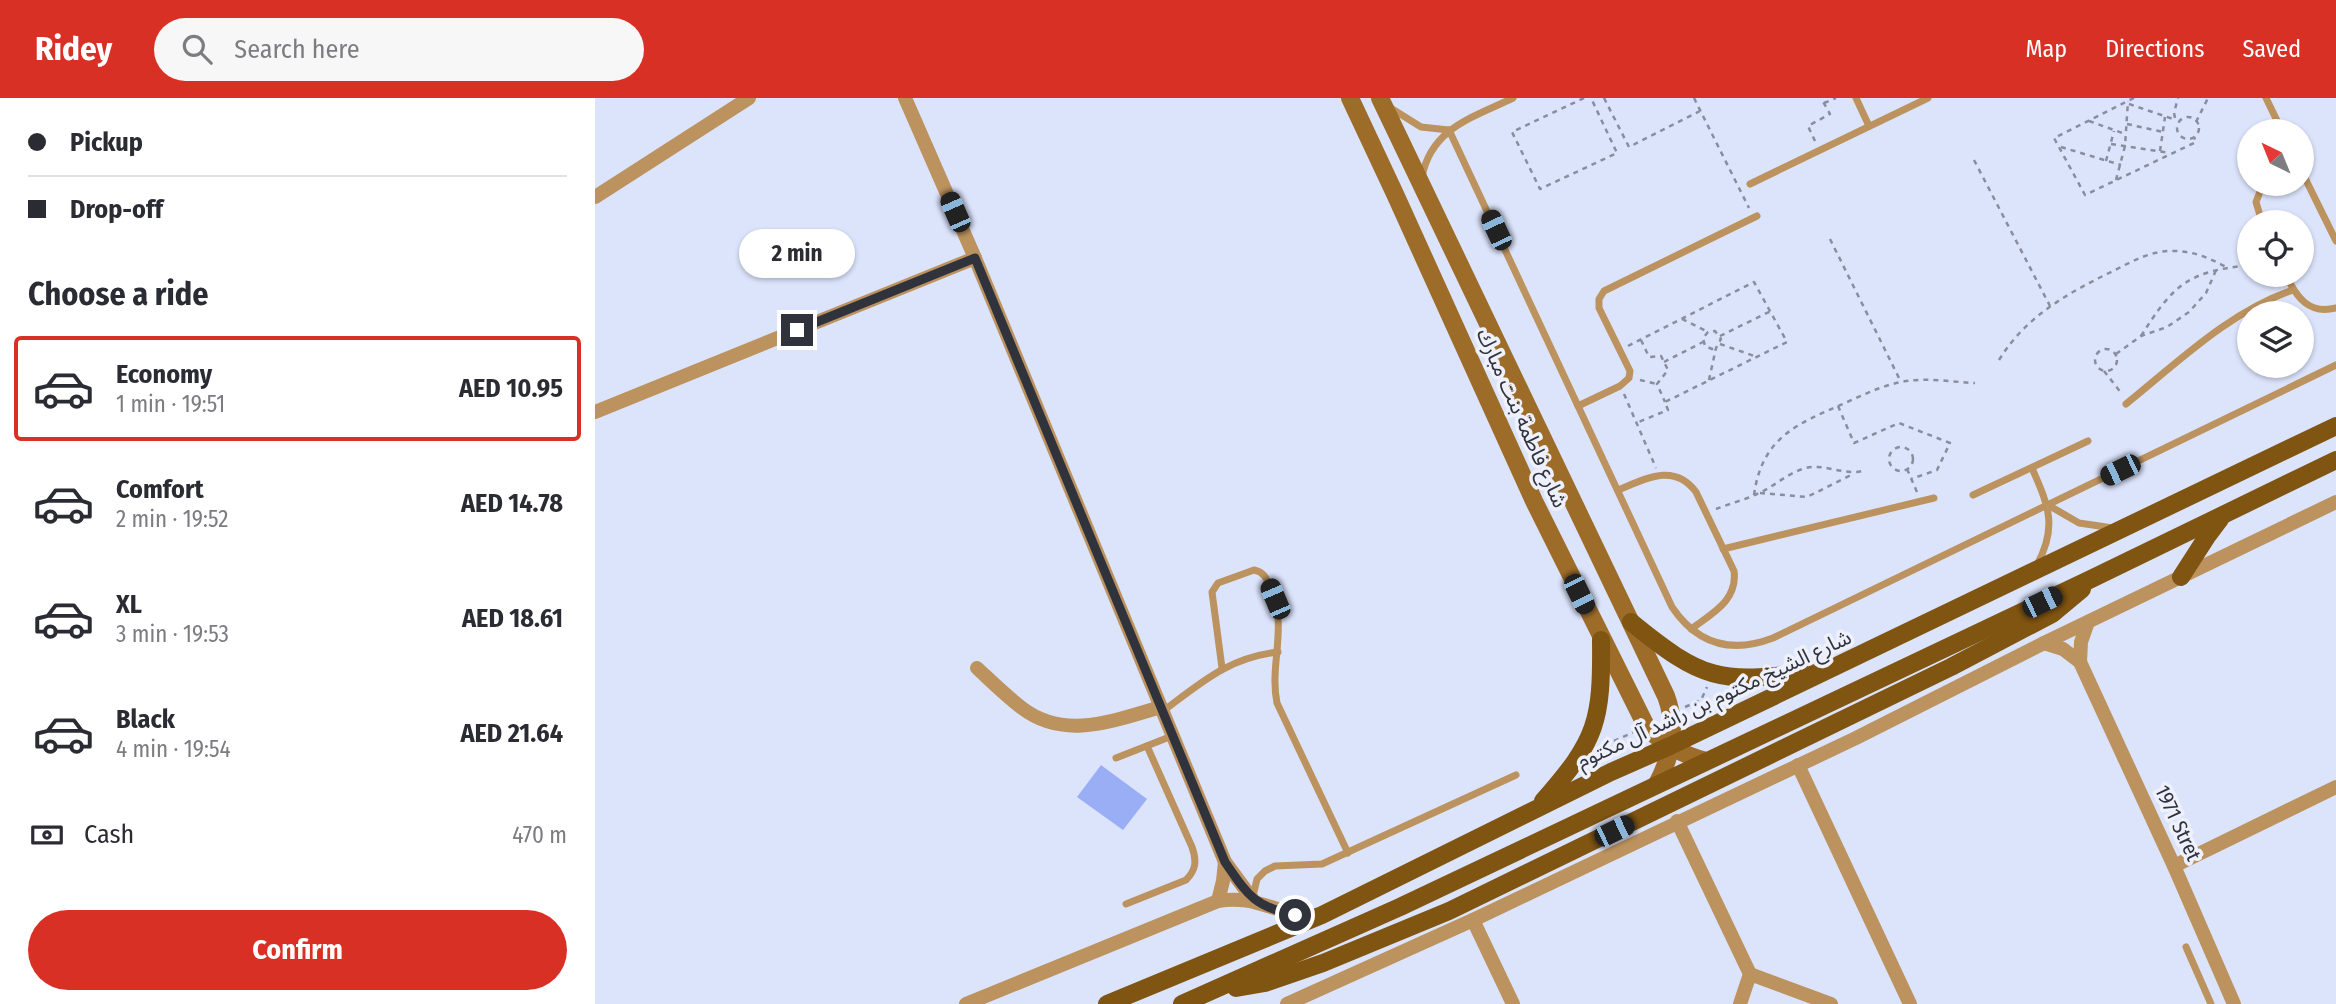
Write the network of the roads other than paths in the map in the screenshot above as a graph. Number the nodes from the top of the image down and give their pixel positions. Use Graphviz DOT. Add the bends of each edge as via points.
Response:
graph roads {
  1 [pos="748,98"];
  2 [pos="905,98"];
  3 [pos="1350,98"];
  4 [pos="1513,98"];
  5 [pos="1856,98"];
  6 [pos="1928,98"];
  7 [pos="2266,98"];
  8 [pos="1381,100"];
  9 [pos="2276,119"];
  10 [pos="1869,126"];
  11 [pos="1449,130"];
  12 [pos="1751,184"];
  13 [pos="1422,185"];
  14 [pos="2314,196"];
  15 [pos="595,197"];
  16 [pos="1755,217"];
  17 [pos="2336,241"];
  18 [pos="975,258"];
  19 [pos="2292,287"];
  20 [pos="2293,290"];
  21 [pos="2336,308"];
  22 [pos="2336,365"];
  23 [pos="2127,403"];
  24 [pos="1578,406"];
  25 [pos="595,412"];
  26 [pos="2336,426"];
  27 [pos="2088,441"];
  28 [pos="2336,460"];
  29 [pos="2032,468"];
  30 [pos="1618,491"];
  31 [pos="1973,495"];
  32 [pos="1934,498"];
  33 [pos="2336,502"];
  34 [pos="2048,505"];
  35 [pos="2224,515"];
  36 [pos="2125,527"];
  37 [pos="1723,549"];
  38 [pos="2033,571"];
  39 [pos="2181,577"];
  40 [pos="2089,580"];
  41 [pos="1631,622"];
  42 [pos="2088,622"];
  43 [pos="1691,629"];
  44 [pos="1601,640"];
  45 [pos="2044,643"];
  46 [pos="1278,652"];
  47 [pos="2080,662"];
  48 [pos="977,668"];
  49 [pos="1222,668"];
  50 [pos="1827,670"];
  51 [pos="1666,696"];
  52 [pos="1636,707"];
  53 [pos="1162,709"];
  54 [pos="1733,714"];
  55 [pos="1173,736"];
  56 [pos="1755,738"];
  57 [pos="1147,746"];
  58 [pos="1670,746"];
  59 [pos="1117,758"];
  60 [pos="1706,761"];
  61 [pos="1798,765"];
  62 [pos="1611,772"];
  63 [pos="1516,775"];
  64 [pos="1657,784"];
  65 [pos="2336,787"];
  66 [pos="1535,810"];
  67 [pos="1597,812"];
  68 [pos="1677,821"];
  69 [pos="1348,853"];
  70 [pos="1225,862"];
  71 [pos="2174,866"];
  72 [pos="1253,900"];
  73 [pos="1218,901"];
  74 [pos="1126,904"];
  75 [pos="1322,915"];
  76 [pos="1473,920"];
  77 [pos="2186,947"];
  78 [pos="1750,975"];
  79 [pos="1219,989"];
  80 [pos="966,1004"];
  81 [pos="1107,1004"];
  82 [pos="1182,1004"];
  83 [pos="1286,1004"];
  84 [pos="1513,1004"];
  85 [pos="1740,1004"];
  86 [pos="1831,1004"];
  87 [pos="1910,1004"];
  88 [pos="2211,1004"];
  89 [pos="2234,1004"];
  1 -- 15 [label="street"];
  2 -- 18 [label="street"];
  3 -- 44 [label="street, شارع فاطمة بنت مبارك"];
  4 -- 11 [label="lane"];
  5 -- 10 [label="lane"];
  6 -- 10 [label="lane"];
  7 -- 9 [label="lane"];
  8 -- 11 [label="lane" via="1421,127"];
  8 -- 13 [label="street, شارع فاطمة بنت مبارك"];
  10 -- 12 [label="lane"];
  11 -- 13 [label="lane" via="1427,160"];
  11 -- 24 [label="lane"];
  13 -- 41 [label="street, شارع فاطمة بنت مبارك"];
  14 -- 17 [label="lane"];
  16 -- 24 [label="lane" via="1604,291 1598,304 1630,371 1629,378"];
  18 -- 25 [label="street"];
  18 -- 53 [label="street"];
  19 -- 20 [label="lane"];
  20 -- 21 [label="lane" via="2307,305 2320,310"];
  20 -- 23 [label="lane" via="2239,315"];
  22 -- 34 [label="lane"];
  24 -- 30 [label="lane"];
  26 -- 36 [label="main road, شارع الشيخ مكتوم بن راشد آل مكتوم"];
  27 -- 29 [label="lane"];
  28 -- 35 [label="main road"];
  29 -- 31 [label="lane"];
  29 -- 34 [label="lane"];
  30 -- 37 [label="lane" via="1659,474 1686,481 1696,492"];
  30 -- 43 [label="lane" via="1672,607"];
  32 -- 37 [label="lane"];
  33 -- 39 [label="street"];
  34 -- 36 [label="lane" via="2079,523"];
  34 -- 38 [label="lane" via="2047,540"];
  34 -- 43 [label="lane" via="1759,643 1730,646"];
  35 -- 39 [label="main road"];
  35 -- 40 [label="main road"];
  36 -- 38 [label="main road, شارع الشيخ مكتوم بن راشد آل مكتوم"];
  37 -- 43 [label="lane" via="1734,571 1732,593"];
  38 -- 50 [label="main road, شارع الشيخ مكتوم بن راشد آل مكتوم"];
  39 -- 42 [label="street"];
  40 -- 56 [label="main road"];
  40 -- 79 [label="main road" via="2066,604 2025,629 1449,911 1280,978"];
  41 -- 50 [label="main road" via="1679,660 1713,674 1753,679"];
  41 -- 51 [label="street, شارع فاطمة بنت مبارك"];
  42 -- 45 [label="street"];
  42 -- 47 [label="street"];
  44 -- 52 [label="street, شارع فاطمة بنت مبارك"];
  44 -- 66 [label="main road" via="1600,703 1589,739 1568,773"];
  45 -- 47 [label="street" via="2063,649"];
  45 -- 61 [label="street"];
  46 -- 49 [label="lane"];
  46 -- 49 [label="lane" via="1280,621 1275,599 1264,574 1254,570 1218,583 1212,592"];
  46 -- 69 [label="lane" via="1274,682 1281,713"];
  47 -- 71 [label="street, 1971 Stret"];
  48 -- 53 [label="street" via="1023,710 1054,724 1087,726"];
  49 -- 53 [label="lane"];
  50 -- 54 [label="main road, شارع الشيخ مكتوم بن راشد آل مكتوم"];
  51 -- 52 [label="street" via="1659,710 1651,713"];
  51 -- 58 [label="street, شارع فاطمة بنت مبارك" via="1673,713"];
  52 -- 58 [label="street, شارع فاطمة بنت مبارك" via="1646,726"];
  53 -- 55 [label="street"];
  54 -- 56 [label="main road" via="1732,733"];
  54 -- 58 [label="main road, شارع الشيخ مكتوم بن راشد آل مكتوم"];
  55 -- 57 [label="lane"];
  55 -- 70 [label="street"];
  56 -- 60 [label="main road"];
  57 -- 59 [label="lane"];
  57 -- 74 [label="lane" via="1192,847 1195,865 1186,880"];
  58 -- 60 [label="street, شارع فاطمة بنت مبارك"];
  58 -- 62 [label="main road, شارع الشيخ مكتوم بن راشد آل مكتوم"];
  58 -- 64 [label="street, شارع فاطمة بنت مبارك"];
  60 -- 64 [label="main road"];
  61 -- 68 [label="street"];
  61 -- 87 [label="street"];
  62 -- 66 [label="main road, شارع الشيخ مكتوم بن راشد آل مكتوم"];
  62 -- 67 [label="main road" via="1621,783"];
  63 -- 69 [label="lane"];
  64 -- 67 [label="main road"];
  65 -- 71 [label="street"];
  66 -- 75 [label="main road, شارع الشيخ مكتوم بن راشد آل مكتوم"];
  67 -- 79 [label="main road"];
  68 -- 76 [label="street"];
  68 -- 78 [label="street"];
  69 -- 72 [label="lane" via="1322,864 1275,866 1257,879"];
  70 -- 72 [label="street"];
  70 -- 73 [label="street"];
  71 -- 89 [label="street, 1971 Stret"];
  72 -- 73 [label="street"];
  72 -- 75 [label="street" via="1282,912"];
  73 -- 80 [label="street"];
  75 -- 81 [label="main road, شارع الشيخ مكتوم بن راشد آل مكتوم"];
  76 -- 83 [label="street"];
  76 -- 84 [label="street"];
  77 -- 88 [label="lane"];
  78 -- 85 [label="street"];
  78 -- 86 [label="street"];
  79 -- 82 [label="main road"];
}
